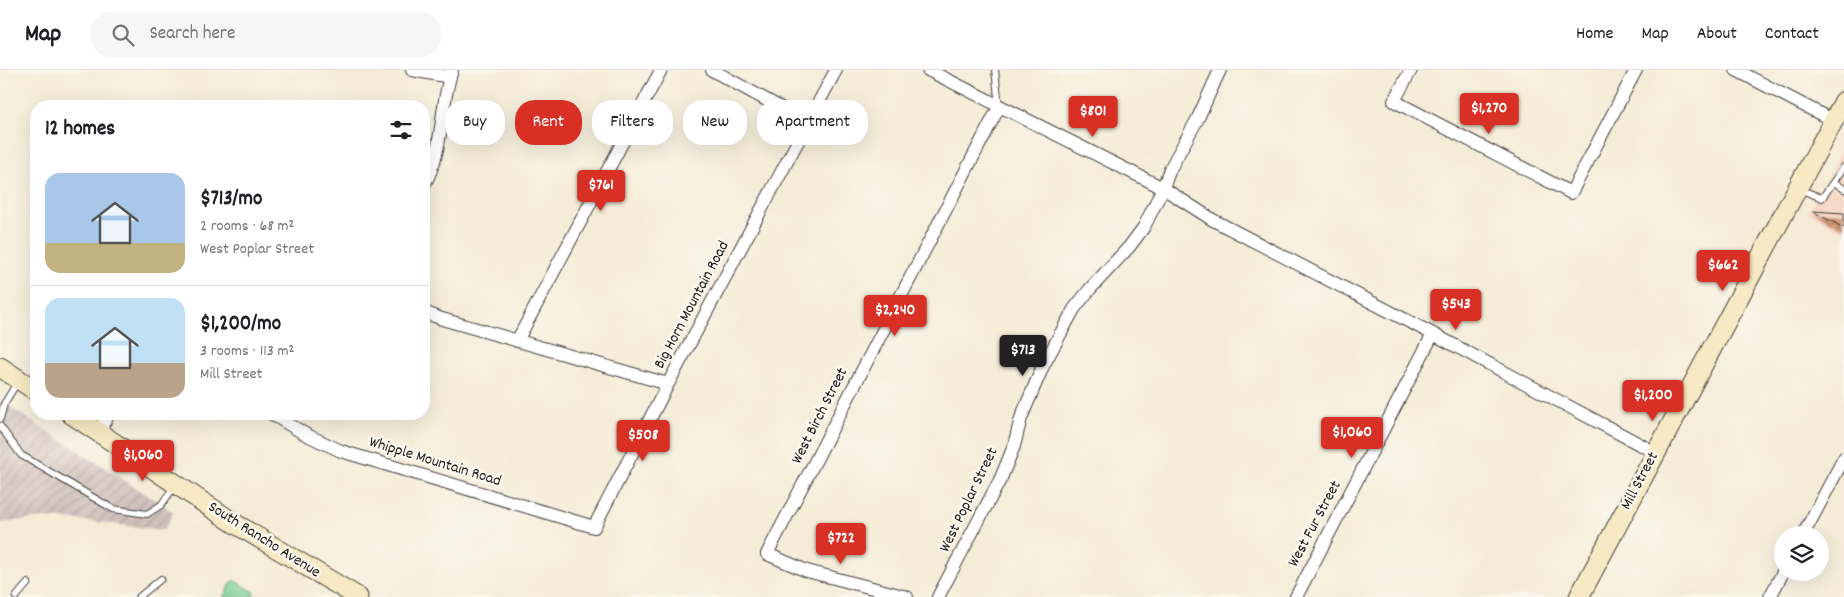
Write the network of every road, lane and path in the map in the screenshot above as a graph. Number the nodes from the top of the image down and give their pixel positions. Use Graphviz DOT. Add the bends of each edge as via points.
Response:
graph roads {
  1 [pos="412,70"];
  2 [pos="661,70"];
  3 [pos="712,70"];
  4 [pos="836,70"];
  5 [pos="928,70"];
  6 [pos="995,70"];
  7 [pos="1220,70"];
  8 [pos="1410,70"];
  9 [pos="1636,70"];
  10 [pos="1736,70"];
  11 [pos="451,74"];
  12 [pos="767,100"];
  13 [pos="820,100"];
  14 [pos="1844,101"];
  15 [pos="999,107"];
  16 [pos="1839,124"];
  17 [pos="796,145"];
  18 [pos="1844,167"];
  19 [pos="430,173"];
  20 [pos="1834,182"];
  21 [pos="1163,188"];
  22 [pos="1798,188"];
  23 [pos="1844,189"];
  24 [pos="430,314"];
  25 [pos="1433,334"];
  26 [pos="517,341"];
  27 [pos="0,367"];
  28 [pos="19,380"];
  29 [pos="668,384"];
  30 [pos="30,387"];
  31 [pos="0,419"];
  32 [pos="80,420"];
  33 [pos="105,420"];
  34 [pos="282,420"];
  35 [pos="0,426"];
  36 [pos="98,432"];
  37 [pos="1656,453"];
  38 [pos="1844,458"];
  39 [pos="176,484"];
  40 [pos="1808,526"];
  41 [pos="161,579"];
  42 [pos="1778,581"];
  43 [pos="28,583"];
  44 [pos="16,597"];
  45 [pos="139,597"];
  46 [pos="358,597"];
  47 [pos="908,597"];
  48 [pos="938,597"];
  49 [pos="1296,597"];
  50 [pos="1579,597"];
  51 [pos="1770,597"];
  1 -- 11 [label="street"];
  2 -- 26 [label="street"];
  3 -- 12 [label="street"];
  4 -- 13 [label="street, Big Horn Mountain Road"];
  5 -- 15 [label="street"];
  6 -- 15 [label="lane"];
  7 -- 21 [label="street, West Poplar Street"];
  8 -- 9 [label="street" via="1394,101 1571,193"];
  10 -- 16 [label="street"];
  11 -- 19 [label="street" via="439,146"];
  14 -- 16 [label="main road, Mill Street"];
  15 -- 21 [label="street"];
  15 -- 47 [label="street, West Birch Street" via="767,554 807,570"];
  16 -- 22 [label="main road, Mill Street"];
  17 -- 29 [label="street, Big Horn Mountain Road"];
  18 -- 20 [label="lane"];
  20 -- 22 [label="lane" via="1822,198"];
  20 -- 23 [label="lane"];
  21 -- 25 [label="street" via="1242,236"];
  21 -- 48 [label="street, West Poplar Street" via="1144,226 1129,247 1074,309 1030,394 1001,478"];
  22 -- 37 [label="main road, Mill Street"];
  24 -- 26 [label="street, Big Horn Mountain Road"];
  25 -- 37 [label="street"];
  25 -- 49 [label="street, West Fur Street"];
  26 -- 29 [label="street, Big Horn Mountain Road"];
  27 -- 28 [label="main road"];
  28 -- 30 [label="main road"];
  28 -- 31 [label="lane" via="4,404"];
  29 -- 34 [label="street, Whipple Mountain Road" via="594,527 341,451"];
  32 -- 36 [label="main road, South Rancho Avenue"];
  33 -- 36 [label="street"];
  35 -- 39 [label="lane" via="21,455 113,509 147,514 161,504"];
  36 -- 39 [label="main road, South Rancho Avenue"];
  37 -- 50 [label="main road, Mill Street"];
  38 -- 40 [label="street"];
  39 -- 46 [label="main road, South Rancho Avenue" via="234,523"];
  41 -- 45 [label="lane"];
  42 -- 51 [label="street"];
  43 -- 44 [label="lane"];
}
